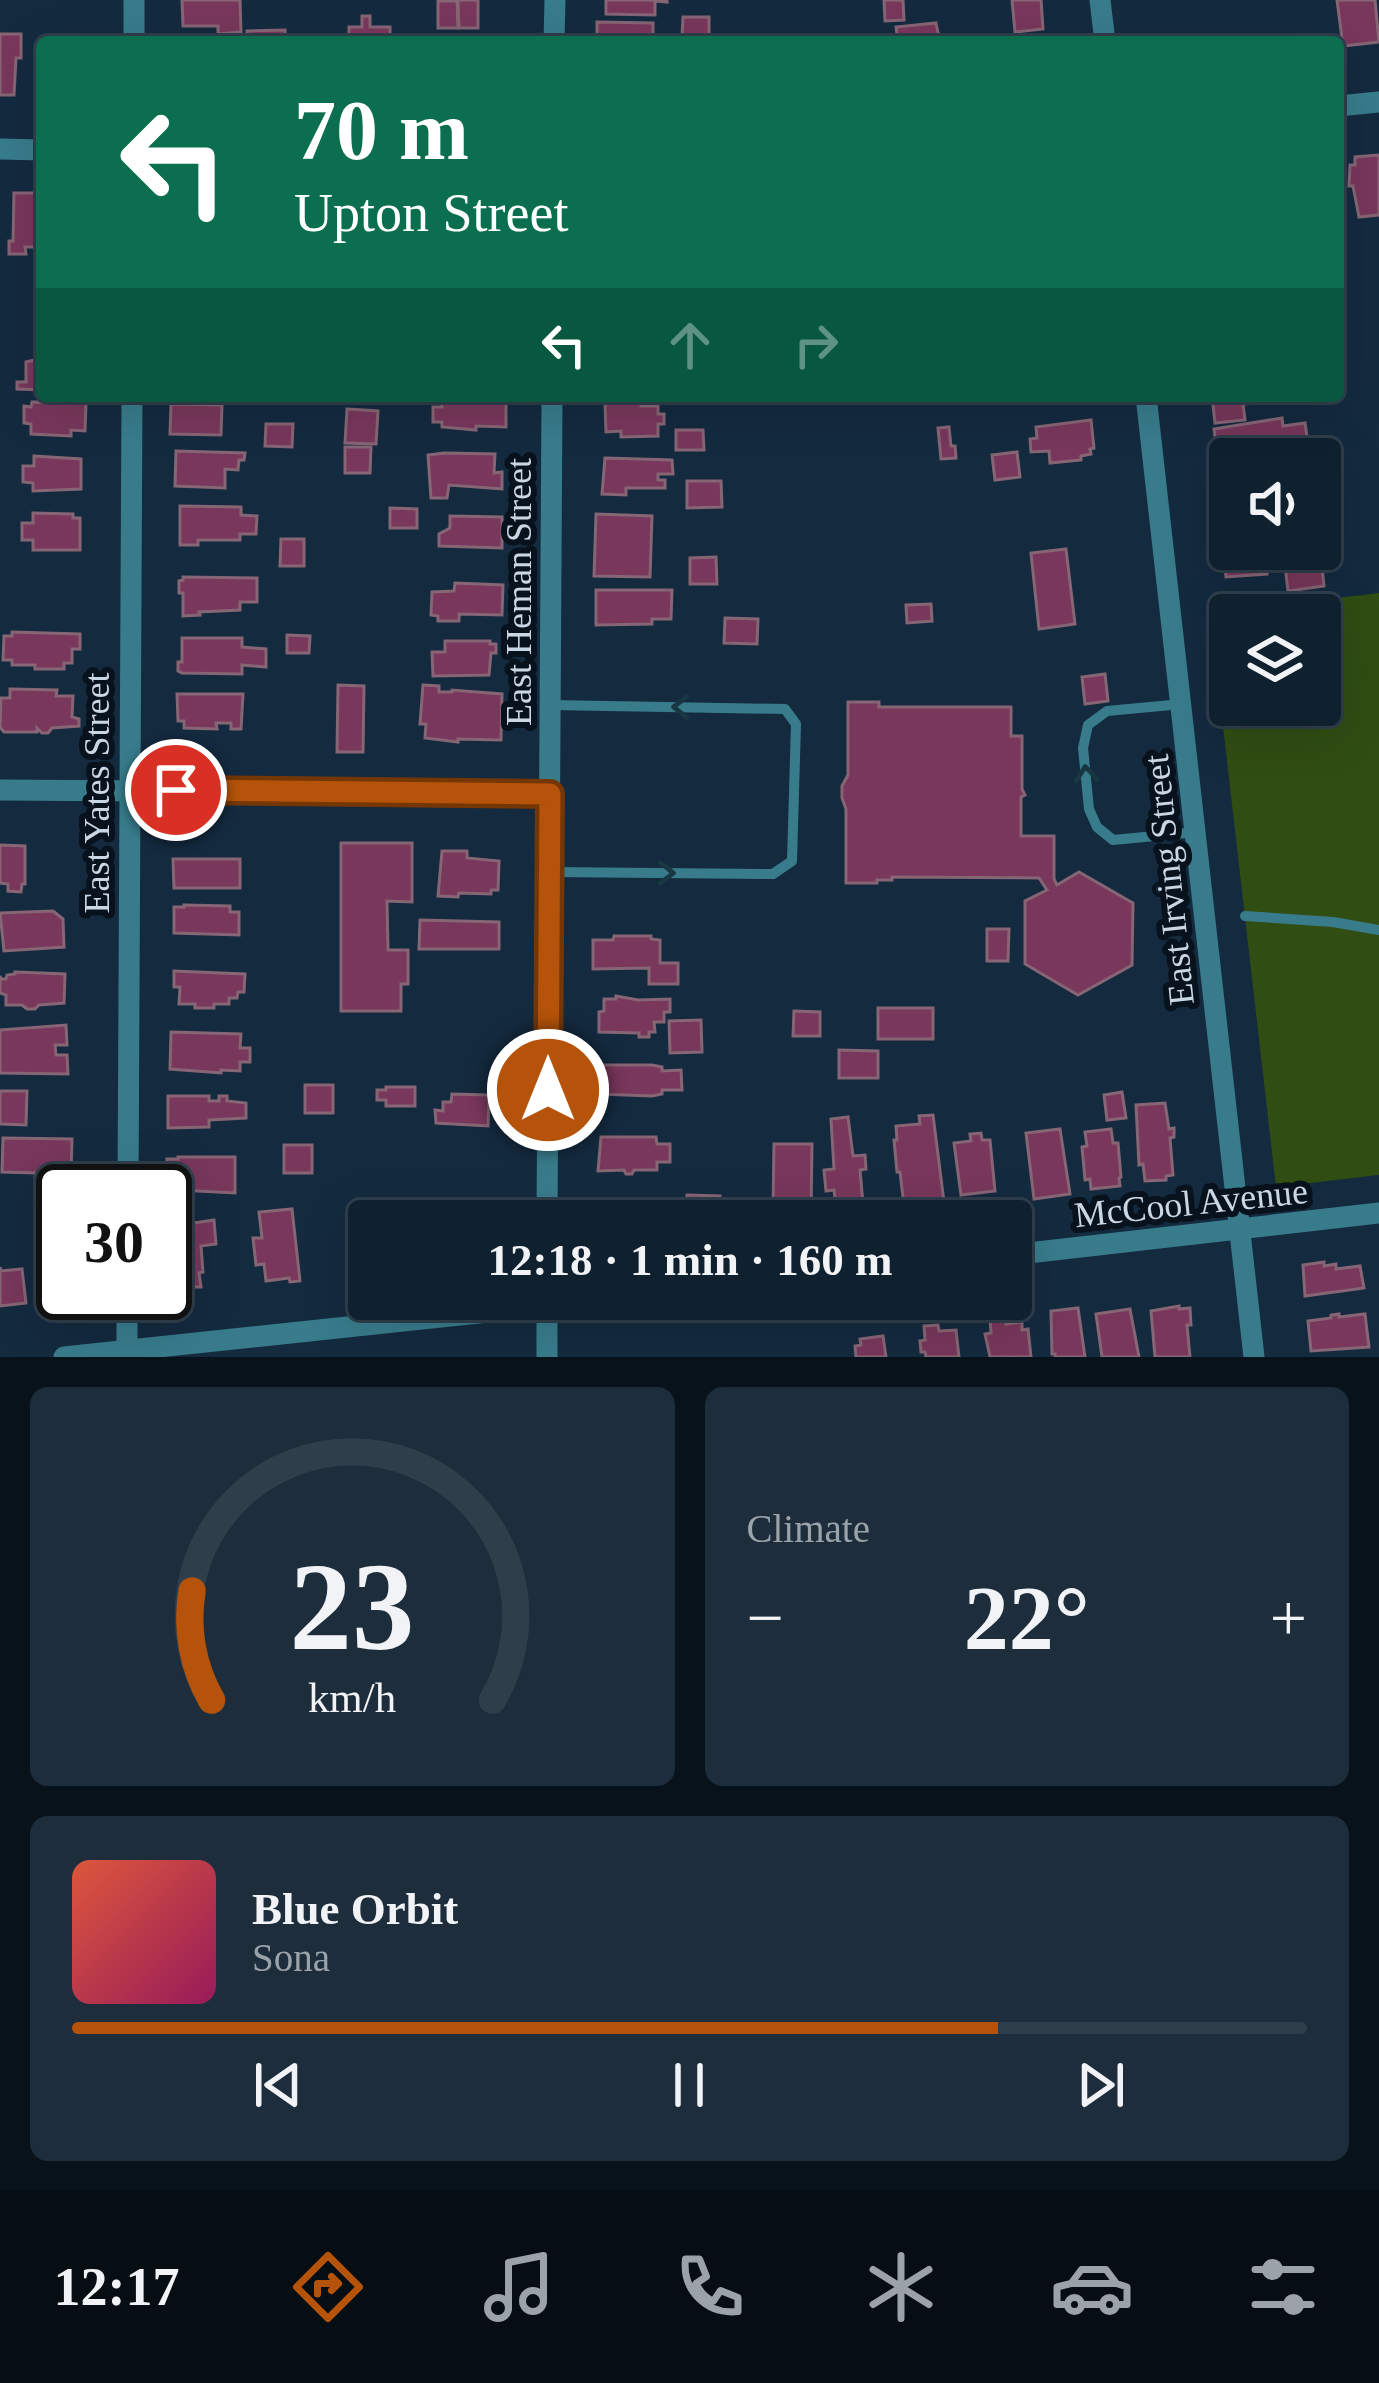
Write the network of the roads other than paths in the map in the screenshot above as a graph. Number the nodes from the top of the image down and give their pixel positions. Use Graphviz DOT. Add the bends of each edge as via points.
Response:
graph roads {
  1 [pos="134,0"];
  2 [pos="555,0"];
  3 [pos="1100,0"];
  4 [pos="134,36"];
  5 [pos="554,36"];
  6 [pos="1104,36"];
  7 [pos="1379,102"];
  8 [pos="1344,105"];
  9 [pos="0,149"];
  10 [pos="36,149"];
  11 [pos="132,402"];
  12 [pos="552,402"];
  13 [pos="1147,402"];
  14 [pos="1182,704"];
  15 [pos="550,705"];
  16 [pos="0,790"];
  17 [pos="129,790"];
  18 [pos="550,794"];
  19 [pos="1196,832"];
  20 [pos="549,872"];
  21 [pos="1245,916"];
  22 [pos="1379,929"];
  23 [pos="128,1164"];
  24 [pos="548,1200"];
  25 [pos="1379,1214"];
  26 [pos="1240,1230"];
  27 [pos="1032,1253"];
  28 [pos="127,1320"];
  29 [pos="399,1320"];
  30 [pos="547,1320"];
  31 [pos="127,1353"];
  32 [pos="64,1357"];
  33 [pos="547,1357"];
  34 [pos="1254,1357"];
  1 -- 4 [label="street"];
  2 -- 5 [label="street"];
  3 -- 6 [label="street"];
  7 -- 8 [label="street"];
  9 -- 10 [label="street"];
  11 -- 17 [label="street, East Yates Street"];
  12 -- 15 [label="street, East Heman Street"];
  13 -- 14 [label="street, East Irving Street"];
  14 -- 19 [label="street, East Irving Street"];
  19 -- 14 [label="lane, one-way" via="1113,840 1089,809 1088,725 1107,711"];
  15 -- 18 [label="street, East Heman Street"];
  20 -- 15 [label="lane, one-way" via="773,874 792,861 796,724 785,709"];
  16 -- 17 [label="street"];
  17 -- 18 [label="street"];
  17 -- 23 [label="street, East Yates Street"];
  18 -- 20 [label="street, East Heman Street"];
  19 -- 26 [label="street, East Irving Street"];
  20 -- 24 [label="street, East Heman Street"];
  21 -- 22 [label="lane"];
  25 -- 26 [label="street, McCool Avenue"];
  26 -- 27 [label="street, McCool Avenue"];
  26 -- 34 [label="street, East Irving Street"];
  28 -- 31 [label="street"];
  29 -- 31 [label="street"];
  30 -- 33 [label="street"];
  31 -- 32 [label="street"];
}
